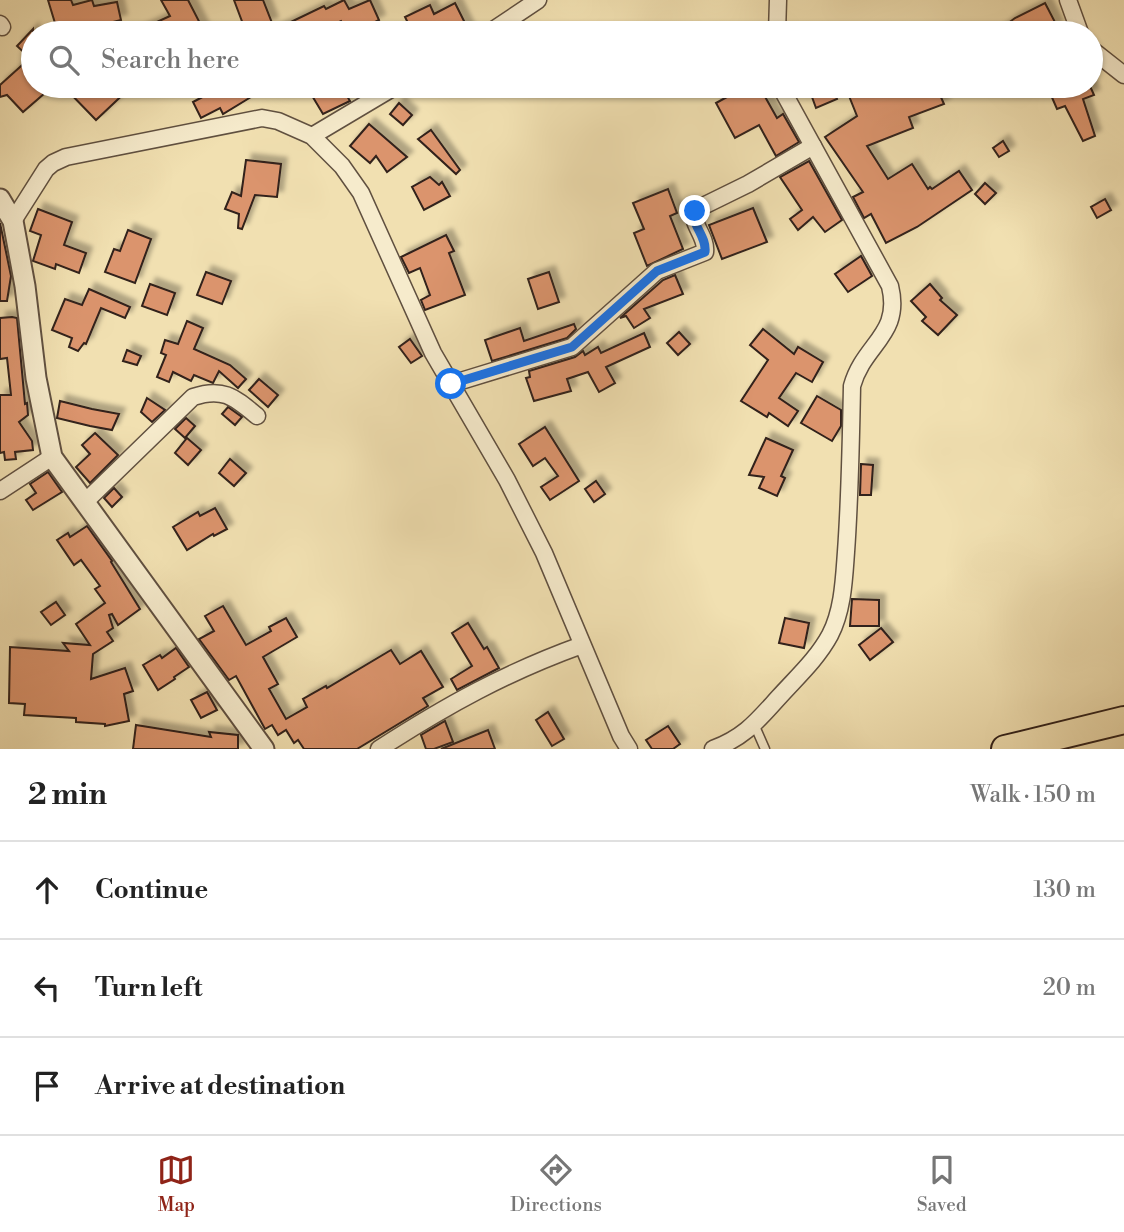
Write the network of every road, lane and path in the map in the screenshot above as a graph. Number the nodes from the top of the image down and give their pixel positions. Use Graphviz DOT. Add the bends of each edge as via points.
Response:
graph roads {
  1 [pos="538,0"];
  2 [pos="778,0"];
  3 [pos="1068,0"];
  4 [pos="507,21"];
  5 [pos="777,21"];
  6 [pos="1076,21"];
  7 [pos="1103,58"];
  8 [pos="1124,75"];
  9 [pos="376,98"];
  10 [pos="787,98"];
  11 [pos="312,136"];
  12 [pos="813,146"];
  13 [pos="0,199"];
  14 [pos="13,221"];
  15 [pos="451,384"];
  16 [pos="257,416"];
  17 [pos="52,457"];
  18 [pos="0,491"];
  19 [pos="85,502"];
  20 [pos="582,645"];
  21 [pos="1113,723"];
  22 [pos="754,724"];
  23 [pos="264,749"];
  24 [pos="379,749"];
  25 [pos="629,749"];
  26 [pos="713,749"];
  27 [pos="765,749"];
  28 [pos="1004,749"];
  1 -- 4 [label="street"];
  2 -- 5 [label="street"];
  3 -- 6 [label="street"];
  7 -- 8 [label="street"];
  9 -- 11 [label="street"];
  10 -- 12 [label="street"];
  11 -- 14 [label="street" via="262,118 66,157 47,169"];
  11 -- 15 [label="street" via="361,193"];
  12 -- 15 [label="street" via="695,211 693,218 706,243 705,252 657,271 572,347"];
  12 -- 22 [label="street" via="890,286 894,302 891,320 865,356 852,386 849,501 839,610 817,655"];
  13 -- 14 [label="street"];
  14 -- 17 [label="street"];
  15 -- 20 [label="street" via="544,553"];
  16 -- 19 [label="street" via="228,394 193,397"];
  17 -- 18 [label="street"];
  17 -- 19 [label="street"];
  19 -- 23 [label="street"];
  20 -- 24 [label="street" via="465,696"];
  20 -- 25 [label="street"];
  21 -- 28 [label="highway"];
  22 -- 26 [label="street" via="734,741"];
  22 -- 27 [label="lane"];
}
